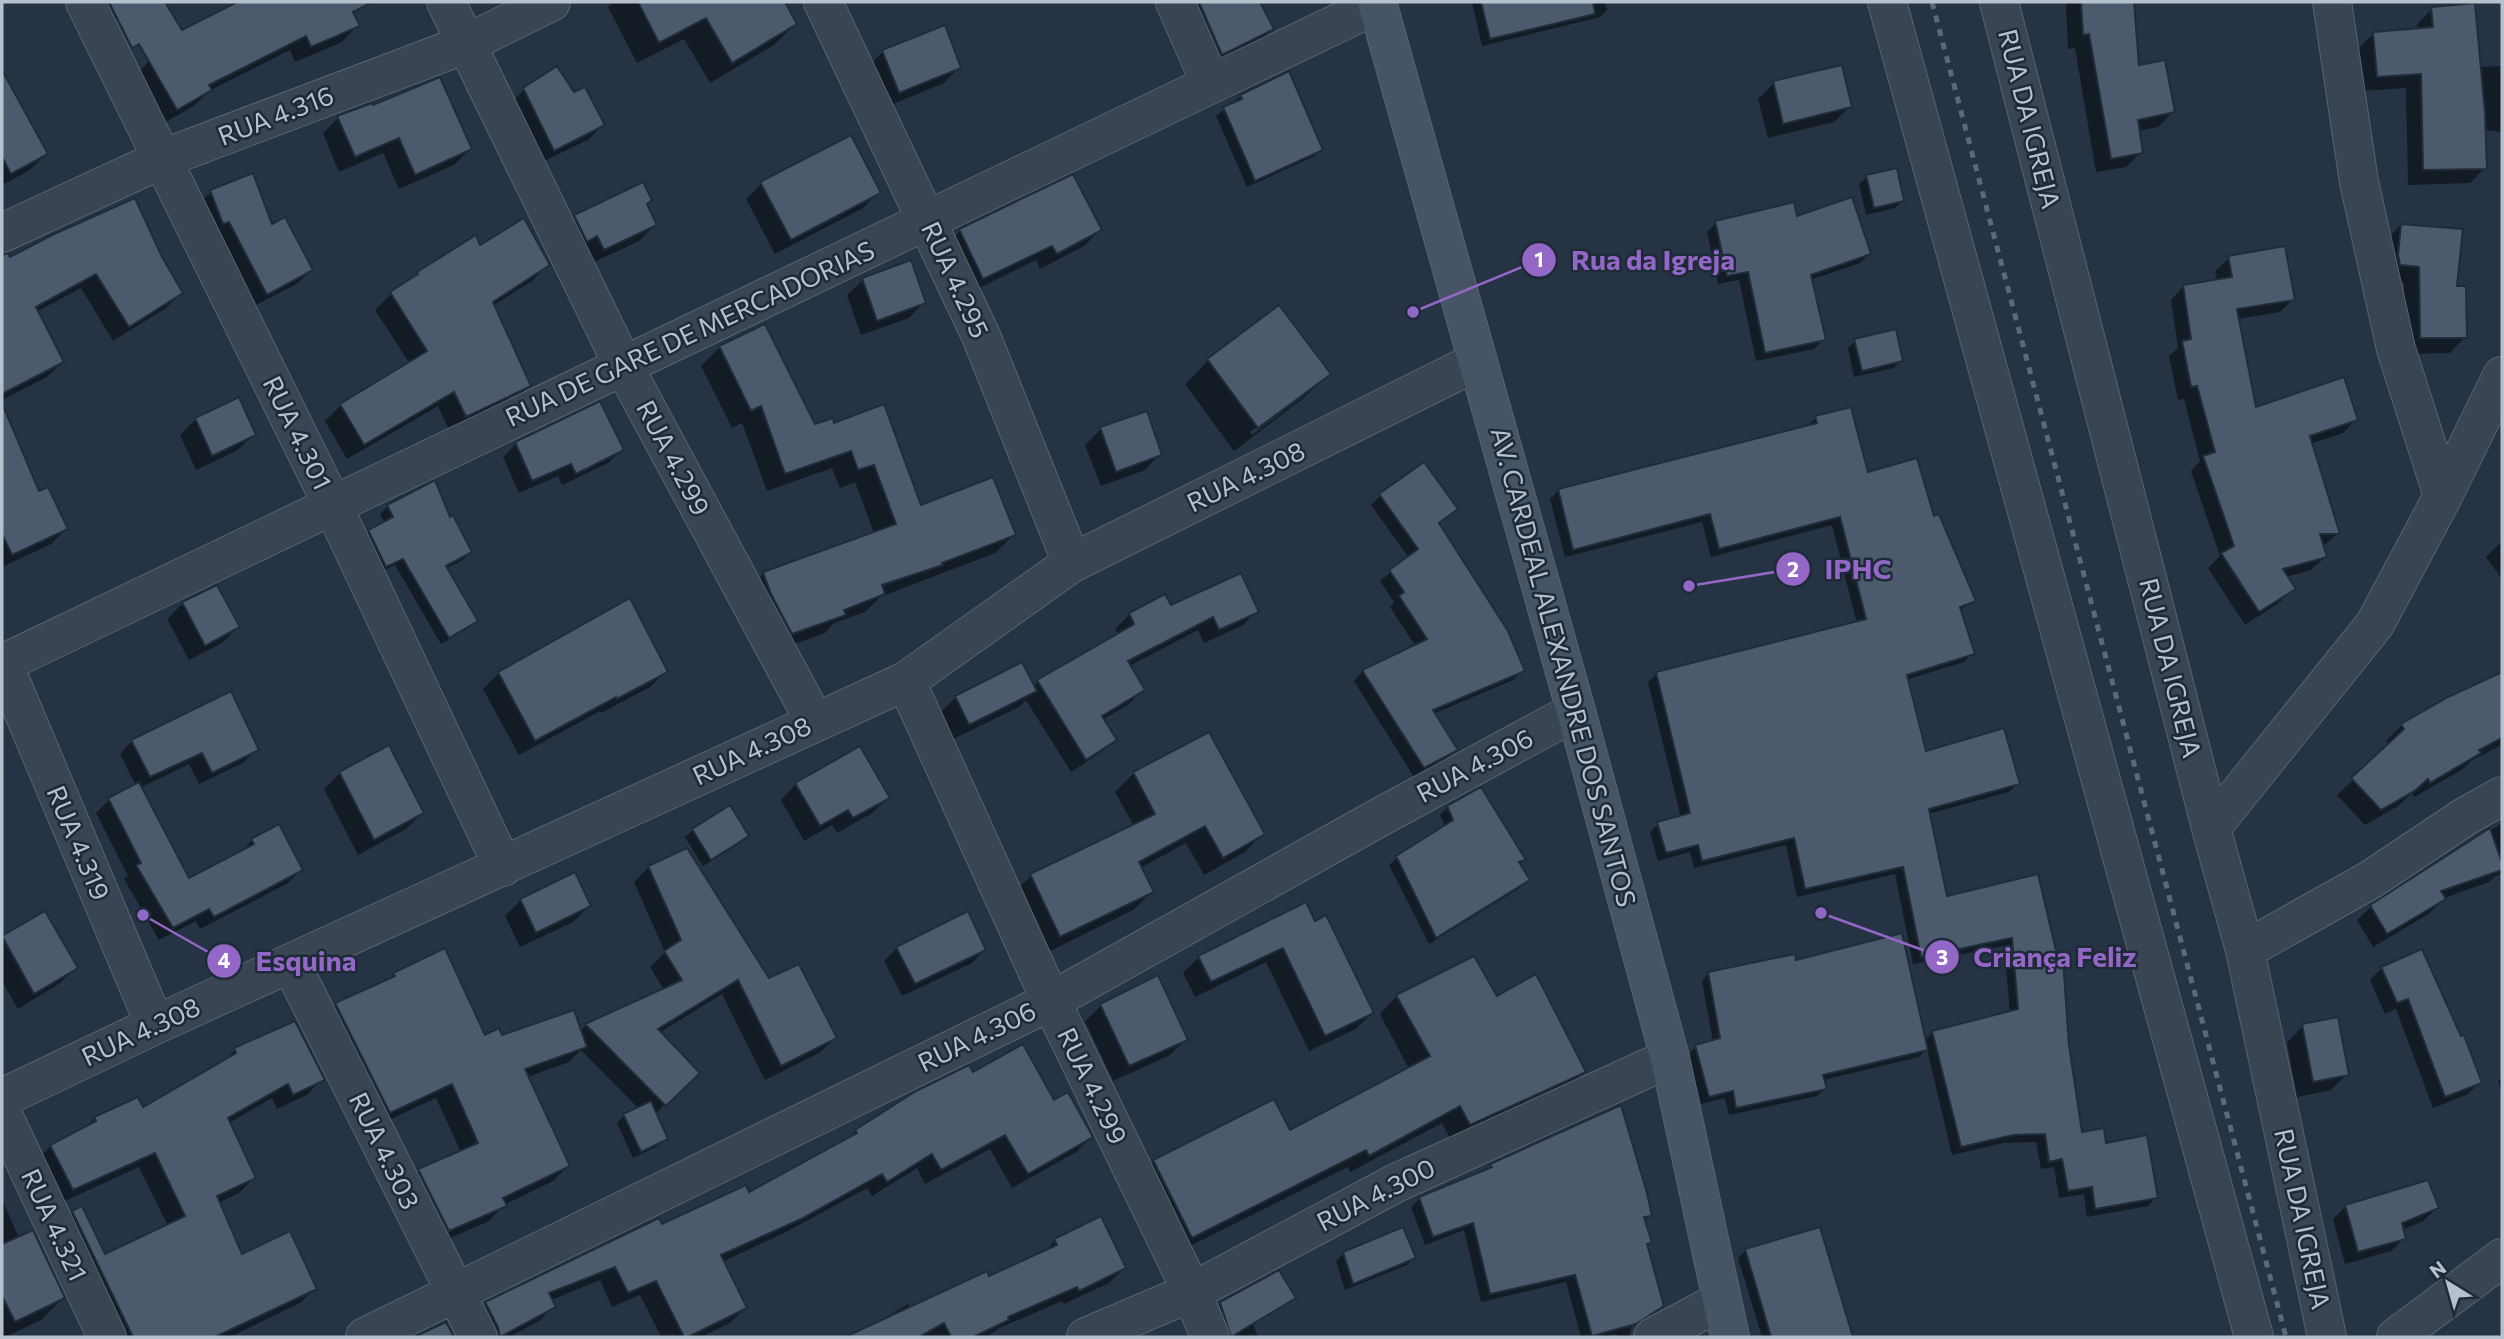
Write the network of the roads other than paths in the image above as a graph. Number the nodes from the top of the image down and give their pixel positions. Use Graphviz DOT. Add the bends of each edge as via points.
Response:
graph roads {
  1 [pos="85,2"];
  2 [pos="446,2"];
  3 [pos="551,2"];
  4 [pos="823,2"];
  5 [pos="1175,2"];
  6 [pos="1888,2"];
  7 [pos="1999,2"];
  8 [pos="2332,2"];
  9 [pos="1377,3"];
  10 [pos="466,44"];
  11 [pos="1210,84"];
  12 [pos="162,159"];
  13 [pos="928,221"];
  14 [pos="2,233"];
  15 [pos="1478,361"];
  16 [pos="623,365"];
  17 [pos="2502,376"];
  18 [pos="2443,496"];
  19 [pos="332,504"];
  20 [pos="1072,564"];
  21 [pos="2,662"];
  22 [pos="906,681"];
  23 [pos="1576,711"];
  24 [pos="815,722"];
  25 [pos="2502,796"];
  26 [pos="2211,828"];
  27 [pos="503,867"];
  28 [pos="2245,950"];
  29 [pos="291,964"];
  30 [pos="1051,1001"];
  31 [pos="155,1025"];
  32 [pos="1670,1058"];
  33 [pos="2,1098"];
  34 [pos="2,1113"];
  35 [pos="2502,1258"];
  36 [pos="1192,1292"];
  37 [pos="454,1294"];
  38 [pos="1726,1319"];
  39 [pos="107,1337"];
  40 [pos="365,1337"];
  41 [pos="478,1337"];
  42 [pos="1086,1337"];
  43 [pos="1210,1337"];
  44 [pos="1653,1337"];
  45 [pos="2254,1337"];
  46 [pos="2327,1337"];
  47 [pos="2396,1337"];
  1 -- 12 [label="street, RUA 4.301"];
  2 -- 10 [label="street, RUA 4.299"];
  3 -- 10 [label="street, RUA 4.316"];
  4 -- 13 [label="street, RUA 4.295"];
  5 -- 11 [label="street"];
  6 -- 45 [label="street"];
  7 -- 26 [label="street, RUA DA IGREJA"];
  8 -- 18 [label="street" via="2359,182 2396,349"];
  9 -- 11 [label="street, RUA DE GARE DE MERCADORIAS"];
  9 -- 15 [label="street, AV. CARDEAL ALEXANDRE DOS SANTOS"];
  10 -- 12 [label="street, RUA 4.316"];
  10 -- 16 [label="street, RUA 4.299"];
  11 -- 13 [label="street, RUA DE GARE DE MERCADORIAS"];
  12 -- 14 [label="street, RUA 4.316"];
  12 -- 19 [label="street, RUA 4.301"];
  13 -- 16 [label="street, RUA DE GARE DE MERCADORIAS"];
  13 -- 20 [label="street, RUA 4.295" via="981,336"];
  15 -- 20 [label="street, RUA 4.308"];
  15 -- 23 [label="street, AV. CARDEAL ALEXANDRE DOS SANTOS"];
  16 -- 19 [label="street, RUA DE GARE DE MERCADORIAS"];
  16 -- 24 [label="street, RUA 4.299"];
  17 -- 18 [label="street"];
  18 -- 26 [label="street" via="2375,624"];
  19 -- 21 [label="street, RUA DE GARE DE MERCADORIAS"];
  19 -- 27 [label="street, RUA 4.301"];
  20 -- 22 [label="street, RUA 4.308"];
  21 -- 31 [label="street, RUA 4.319"];
  22 -- 24 [label="street, RUA 4.308"];
  22 -- 30 [label="street, RUA 4.299"];
  23 -- 30 [label="street, RUA 4.306"];
  23 -- 32 [label="street, AV. CARDEAL ALEXANDRE DOS SANTOS"];
  24 -- 27 [label="street, RUA 4.308"];
  25 -- 28 [label="street" via="2370,880"];
  26 -- 28 [label="street, RUA DA IGREJA"];
  27 -- 29 [label="street, RUA 4.308"];
  28 -- 46 [label="street, RUA DA IGREJA"];
  29 -- 31 [label="street, RUA 4.308"];
  29 -- 37 [label="street, RUA 4.303"];
  30 -- 36 [label="street, RUA 4.299"];
  30 -- 37 [label="street, RUA 4.306"];
  31 -- 33 [label="street, RUA 4.308"];
  32 -- 36 [label="street, RUA 4.300" via="1396,1183"];
  32 -- 38 [label="street, AV. CARDEAL ALEXANDRE DOS SANTOS"];
  34 -- 39 [label="street, RUA 4.321"];
  35 -- 47 [label="street"];
  36 -- 42 [label="street, RUA 4.300"];
  36 -- 43 [label="street, RUA 4.299"];
  37 -- 40 [label="street, RUA 4.306"];
  37 -- 41 [label="street, RUA 4.303"];
  38 -- 44 [label="street"];
}
